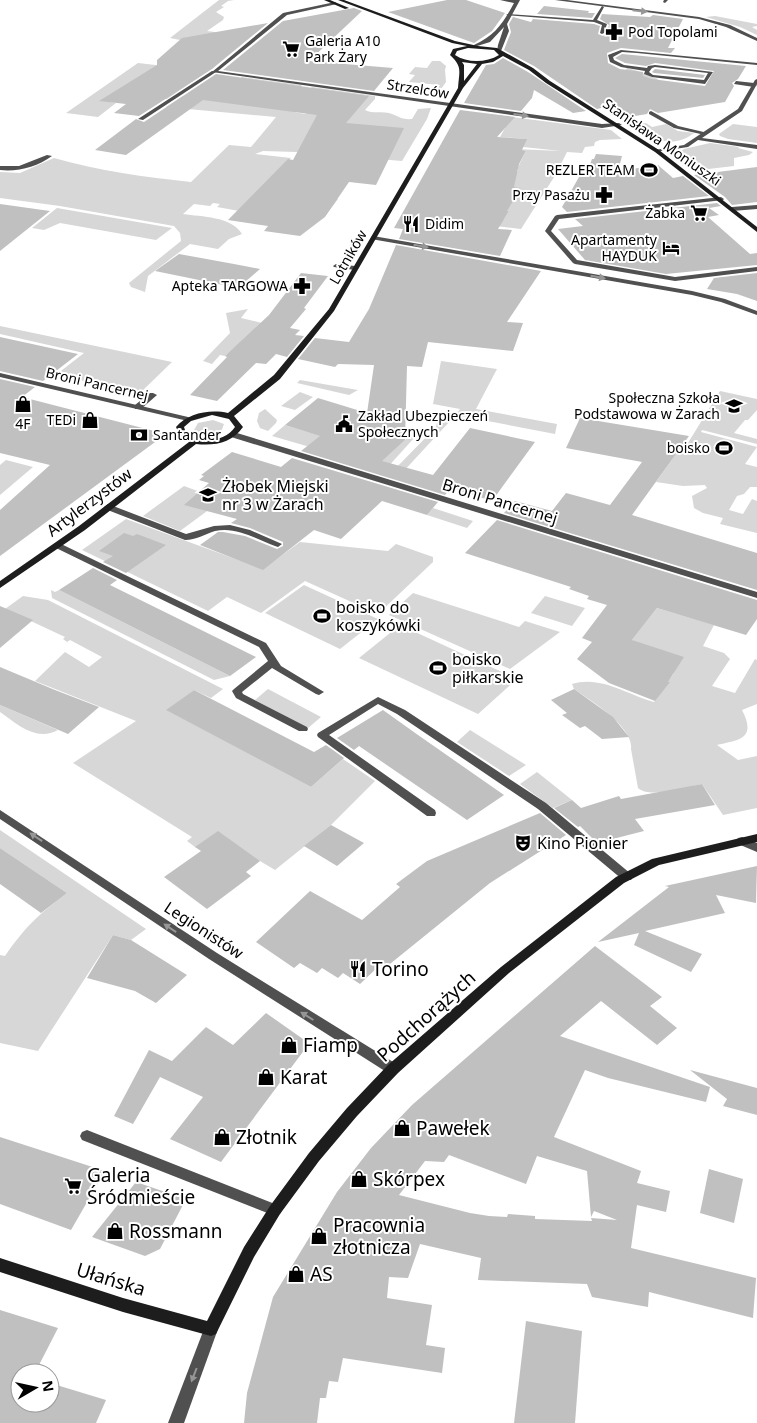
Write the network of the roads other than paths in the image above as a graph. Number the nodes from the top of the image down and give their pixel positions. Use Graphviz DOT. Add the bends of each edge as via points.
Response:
graph roads {
  1 [pos="326,0"];
  2 [pos="340,0"];
  3 [pos="502,0"];
  4 [pos="557,0"];
  5 [pos="517,1"];
  6 [pos="335,3"];
  7 [pos="602,7"];
  8 [pos="508,15"];
  9 [pos="594,21"];
  10 [pos="505,24"];
  11 [pos="602,33"];
  12 [pos="757,40"];
  13 [pos="476,46"];
  14 [pos="452,52"];
  15 [pos="500,52"];
  16 [pos="643,52"];
  17 [pos="458,59"];
  18 [pos="488,61"];
  19 [pos="498,63"];
  20 [pos="631,64"];
  21 [pos="757,64"];
  22 [pos="512,67"];
  23 [pos="648,70"];
  24 [pos="214,72"];
  25 [pos="706,79"];
  26 [pos="713,80"];
  27 [pos="548,82"];
  28 [pos="756,82"];
  29 [pos="736,83"];
  30 [pos="461,88"];
  31 [pos="451,106"];
  32 [pos="651,113"];
  33 [pos="141,119"];
  34 [pos="619,125"];
  35 [pos="705,134"];
  36 [pos="699,138"];
  37 [pos="757,147"];
  38 [pos="658,151"];
  39 [pos="49,156"];
  40 [pos="0,168"];
  41 [pos="721,199"];
  42 [pos="757,207"];
  43 [pos="732,209"];
  44 [pos="757,230"];
  45 [pos="373,238"];
  46 [pos="574,262"];
  47 [pos="336,266"];
  48 [pos="355,268"];
  49 [pos="757,269"];
  50 [pos="569,272"];
  51 [pos="757,313"];
  52 [pos="0,375"];
  53 [pos="152,396"];
  54 [pos="138,407"];
  55 [pos="229,416"];
  56 [pos="188,419"];
  57 [pos="234,435"];
  58 [pos="194,441"];
  59 [pos="108,507"];
  60 [pos="57,544"];
  61 [pos="278,544"];
  62 [pos="0,585"];
  63 [pos="757,595"];
  64 [pos="273,662"];
  65 [pos="319,692"];
  66 [pos="303,730"];
  67 [pos="431,813"];
  68 [pos="0,814"];
  69 [pos="757,838"];
  70 [pos="742,841"];
  71 [pos="757,848"];
  72 [pos="627,876"];
  73 [pos="393,1069"];
  74 [pos="86,1136"];
  75 [pos="275,1210"];
  76 [pos="0,1266"];
  77 [pos="211,1329"];
  78 [pos="176,1423"];
  1 -- 6 [label="street"];
  2 -- 13 [label="street" via="454,42"];
  3 -- 5 [label="street"];
  4 -- 7 [label="street"];
  5 -- 8 [label="street"];
  6 -- 14 [label="street" via="444,44"];
  6 -- 24 [label="street" via="285,14"];
  7 -- 9 [label="street"];
  7 -- 12 [label="street, one-way" via="704,19"];
  8 -- 9 [label="street"];
  8 -- 10 [label="street"];
  9 -- 11 [label="street" via="605,24"];
  10 -- 13 [label="street" via="488,41"];
  10 -- 15 [label="street" via="507,28 499,46"];
  13 -- 14 [label="street"];
  13 -- 15 [label="street, Stanisława Moniuszki"];
  14 -- 17 [label="street"];
  15 -- 18 [label="street, Lotników" via="500,58"];
  15 -- 27 [label="street, Stanisława Moniuszki" via="532,69"];
  16 -- 20 [label="street" via="621,56 623,61"];
  16 -- 21 [label="street"];
  16 -- 23 [label="street" via="621,51 610,56 612,61 622,66"];
  17 -- 18 [label="street"];
  17 -- 30 [label="street, Lotników" via="462,65"];
  18 -- 19 [label="street"];
  18 -- 30 [label="street, Lotników" via="480,63"];
  22 -- 27 [label="street, Stanisława Moniuszki"];
  23 -- 25 [label="street" via="646,73 652,76 705,82"];
  23 -- 25 [label="street" via="655,66 711,72"];
  24 -- 31 [label="street, Strzelców"];
  24 -- 33 [label="street"];
  25 -- 26 [label="street"];
  27 -- 34 [label="street, Stanisława Moniuszki"];
  28 -- 29 [label="street"];
  28 -- 35 [label="street" via="742,109"];
  30 -- 31 [label="street, Lotników"];
  31 -- 34 [label="street, Strzelców, one-way" via="602,126"];
  31 -- 45 [label="street, Lotników"];
  32 -- 35 [label="street" via="676,127"];
  34 -- 38 [label="street, Stanisława Moniuszki"];
  35 -- 36 [label="street"];
  36 -- 37 [label="street"];
  36 -- 38 [label="street" via="686,146"];
  38 -- 41 [label="street, Stanisława Moniuszki"];
  39 -- 40 [label="street" via="25,168"];
  41 -- 43 [label="street, Stanisława Moniuszki"];
  41 -- 46 [label="street" via="557,216 548,231"];
  42 -- 43 [label="street"];
  43 -- 44 [label="street, Stanisława Moniuszki"];
  45 -- 48 [label="street, Lotników"];
  45 -- 50 [label="street, one-way"];
  46 -- 49 [label="street" via="675,279"];
  46 -- 50 [label="street"];
  47 -- 48 [label="street"];
  48 -- 55 [label="street, Lotników" via="332,310 277,377"];
  50 -- 51 [label="street, one-way" via="712,297"];
  52 -- 54 [label="street, Broni Pancernej"];
  53 -- 54 [label="street"];
  54 -- 56 [label="street, Broni Pancernej"];
  55 -- 56 [label="street" via="212,413"];
  55 -- 57 [label="street" via="238,423"];
  56 -- 58 [label="street" via="180,431"];
  57 -- 58 [label="street" via="212,442"];
  57 -- 63 [label="street, Broni Pancernej"];
  58 -- 59 [label="street, Artylerzystów"];
  59 -- 60 [label="street, Artylerzystów"];
  59 -- 61 [label="street" via="185,537 215,528 232,528"];
  60 -- 62 [label="street, Artylerzystów"];
  60 -- 64 [label="street" via="263,645"];
  64 -- 65 [label="street" via="277,668"];
  64 -- 66 [label="street" via="237,691 239,696"];
  67 -- 72 [label="street" via="322,735 378,700 535,801"];
  73 -- 68 [label="street, Legionistów, one-way" via="213,956"];
  69 -- 70 [label="street, Podchorążych"];
  70 -- 71 [label="street"];
  70 -- 72 [label="street, Podchorążych" via="656,862"];
  72 -- 73 [label="street, Podchorążych" via="505,970"];
  73 -- 75 [label="street, Podchorążych" via="314,1157"];
  74 -- 75 [label="street"];
  75 -- 77 [label="street, Podchorążych" via="249,1252"];
  76 -- 77 [label="street, Ułańska"];
  77 -- 78 [label="street, one-way"];
}
